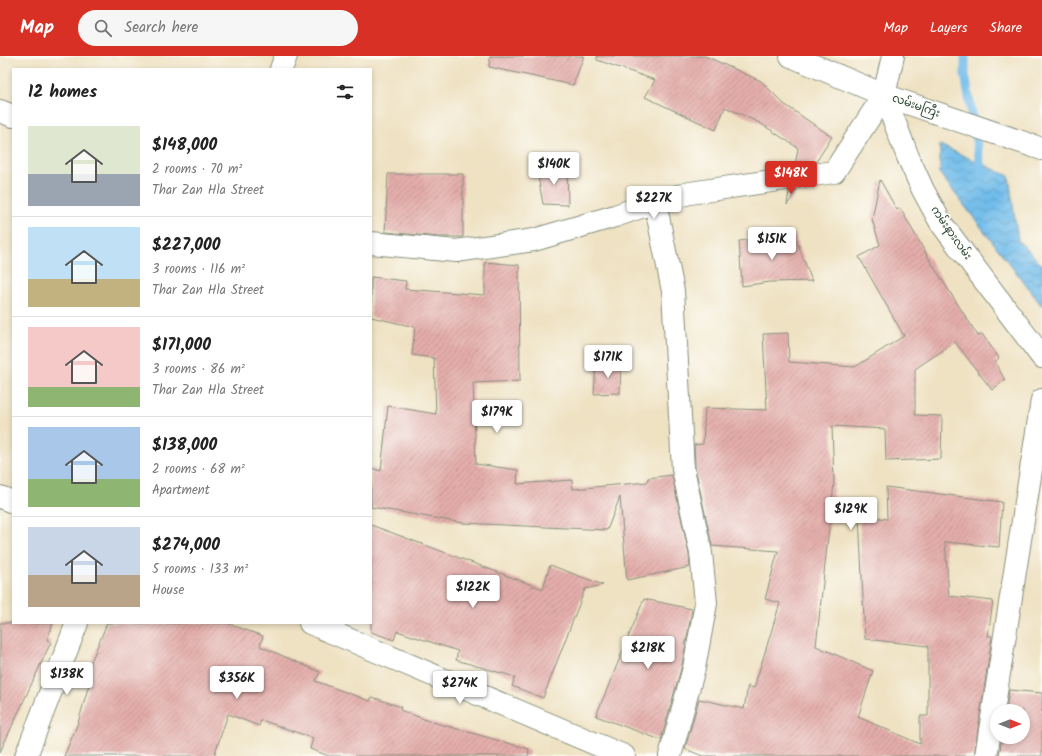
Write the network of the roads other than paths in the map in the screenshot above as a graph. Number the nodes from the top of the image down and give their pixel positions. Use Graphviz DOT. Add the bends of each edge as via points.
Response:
graph roads {
  1 [pos="286,56"];
  2 [pos="791,56"];
  3 [pos="893,56"];
  4 [pos="281,68"];
  5 [pos="884,95"];
  6 [pos="0,111"];
  7 [pos="12,116"];
  8 [pos="1042,149"];
  9 [pos="655,202"];
  10 [pos="372,243"];
  11 [pos="1042,357"];
  12 [pos="1042,400"];
  13 [pos="0,497"];
  14 [pos="12,502"];
  15 [pos="77,624"];
  16 [pos="312,624"];
  17 [pos="582,748"];
  18 [pos="26,756"];
  19 [pos="624,756"];
  20 [pos="670,756"];
  21 [pos="986,756"];
  1 -- 4 [label="street"];
  2 -- 5 [label="street, လမ်းမကြီး"];
  3 -- 5 [label="street"];
  5 -- 8 [label="street, လမ်းမကြီး"];
  5 -- 9 [label="street" via="834,172 690,193"];
  5 -- 11 [label="street, ကမ်းနားလမ်း" via="922,190 941,223"];
  6 -- 7 [label="street"];
  9 -- 10 [label="street" via="534,240 456,251"];
  9 -- 20 [label="street" via="673,291 683,469 701,553 706,603 694,668"];
  12 -- 21 [label="street"];
  13 -- 14 [label="street"];
  15 -- 18 [label="street"];
  16 -- 17 [label="street"];
  17 -- 19 [label="street"];
}
